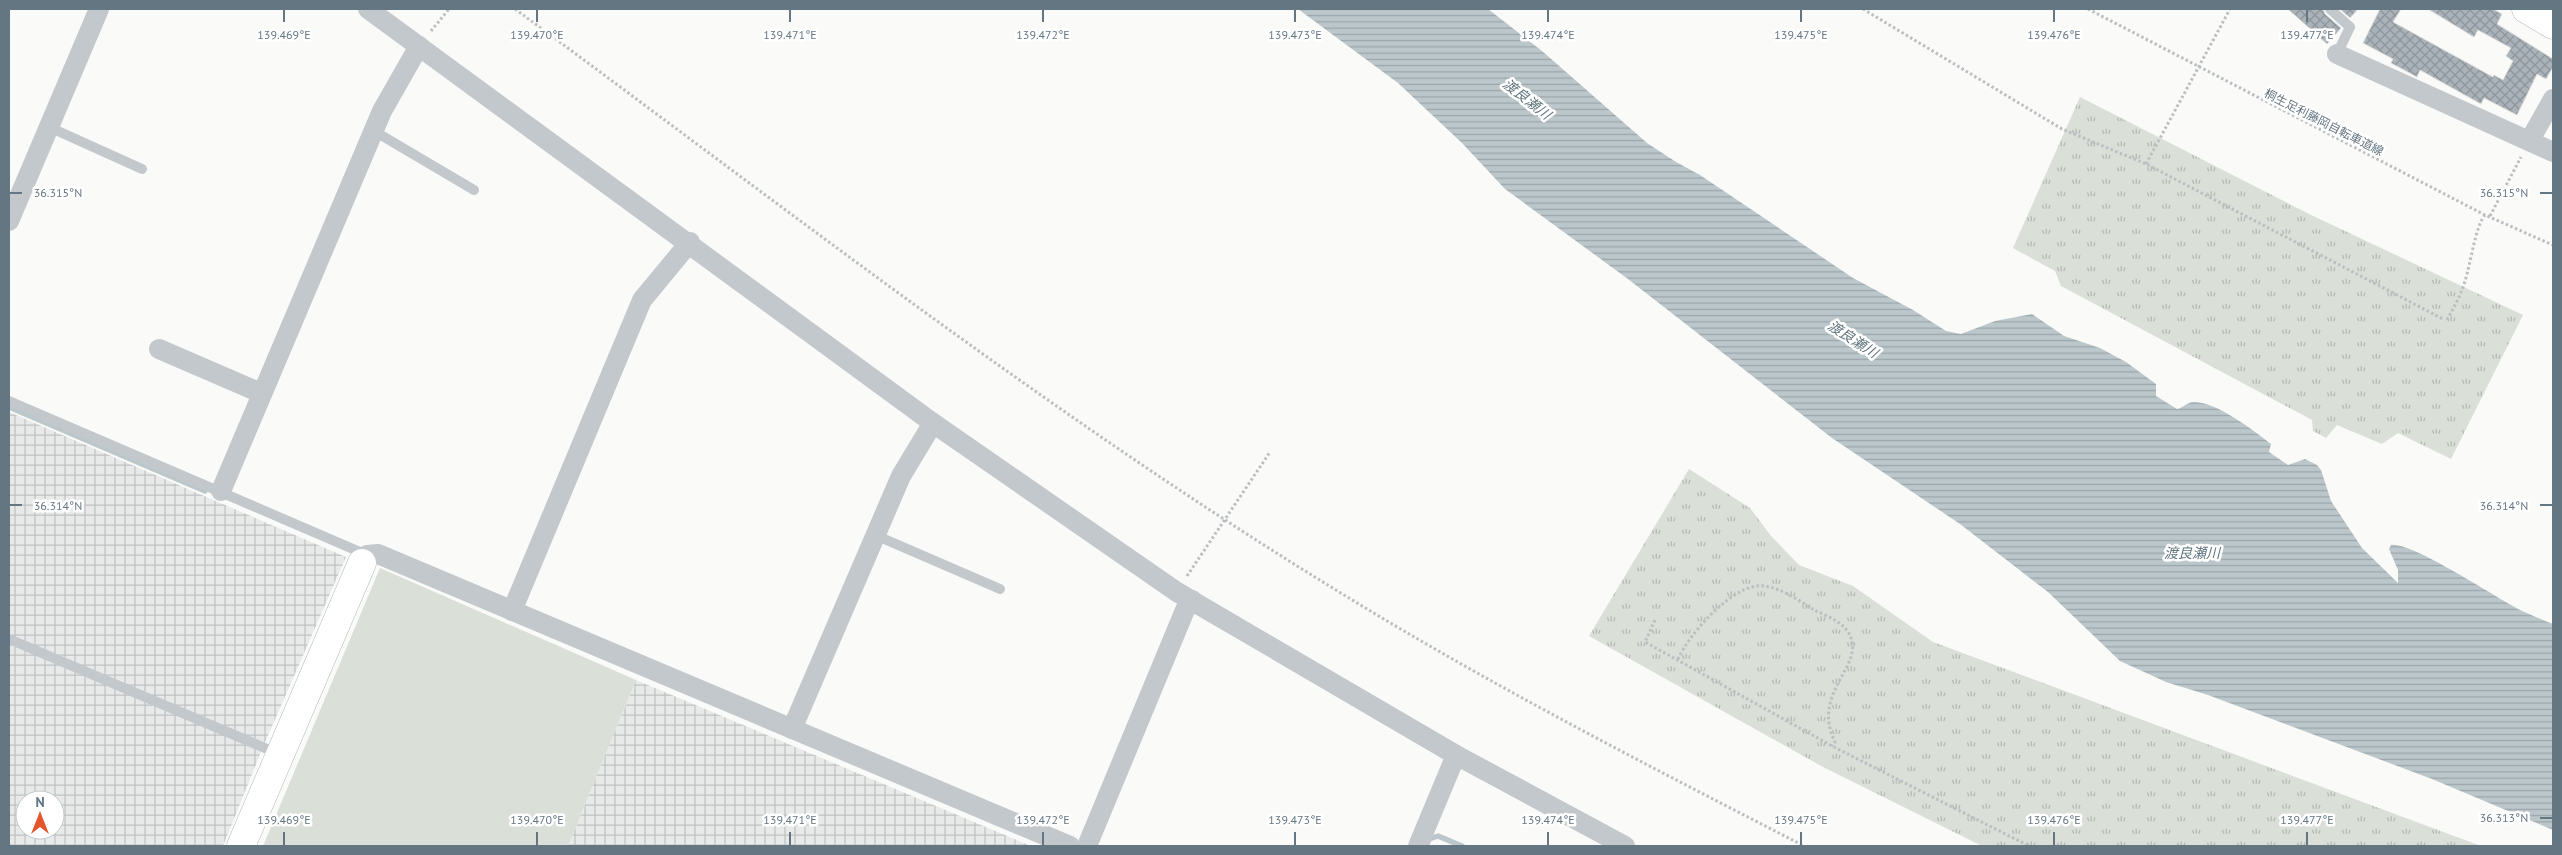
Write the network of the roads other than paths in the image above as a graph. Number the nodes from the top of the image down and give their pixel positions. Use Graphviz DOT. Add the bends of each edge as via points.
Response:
graph roads {
  1 [pos="99,9"];
  2 [pos="368,9"];
  3 [pos="2330,9"];
  4 [pos="2526,9"];
  5 [pos="2553,26"];
  6 [pos="419,46"];
  7 [pos="2337,54"];
  8 [pos="2553,99"];
  9 [pos="49,127"];
  10 [pos="374,131"];
  11 [pos="2530,140"];
  12 [pos="2553,152"];
  13 [pos="142,169"];
  14 [pos="474,190"];
  15 [pos="9,221"];
  16 [pos="690,242"];
  17 [pos="159,349"];
  18 [pos="261,393"];
  19 [pos="9,401"];
  20 [pos="933,423"];
  21 [pos="221,491"];
  22 [pos="875,535"];
  23 [pos="365,559"];
  24 [pos="1000,589"];
  25 [pos="1192,600"];
  26 [pos="512,611"];
  27 [pos="9,639"];
  28 [pos="792,729"];
  29 [pos="281,754"];
  30 [pos="1456,755"];
  31 [pos="241,846"];
  32 [pos="1070,846"];
  33 [pos="1087,846"];
  34 [pos="1418,846"];
  35 [pos="1625,846"];
  1 -- 9 [label="street"];
  2 -- 6 [label="street"];
  3 -- 7 [label="lane" via="2350,28"];
  4 -- 5 [label="street"];
  6 -- 10 [label="street"];
  6 -- 16 [label="street"];
  7 -- 11 [label="street"];
  8 -- 11 [label="street"];
  9 -- 13 [label="lane"];
  9 -- 15 [label="street"];
  10 -- 14 [label="lane"];
  10 -- 18 [label="street"];
  11 -- 12 [label="street"];
  16 -- 20 [label="street"];
  16 -- 26 [label="street" via="642,300"];
  17 -- 18 [label="street"];
  18 -- 21 [label="street"];
  19 -- 21 [label="lane"];
  20 -- 22 [label="street" via="901,476"];
  20 -- 25 [label="street"];
  21 -- 23 [label="lane"];
  22 -- 24 [label="lane"];
  22 -- 28 [label="street"];
  23 -- 26 [label="street" via="378,554"];
  23 -- 29 [label="street"];
  25 -- 30 [label="street"];
  25 -- 33 [label="street" via="1185,610"];
  26 -- 28 [label="street"];
  27 -- 29 [label="lane"];
  28 -- 32 [label="street"];
  29 -- 31 [label="street"];
  30 -- 34 [label="street"];
  30 -- 35 [label="street"];
}
